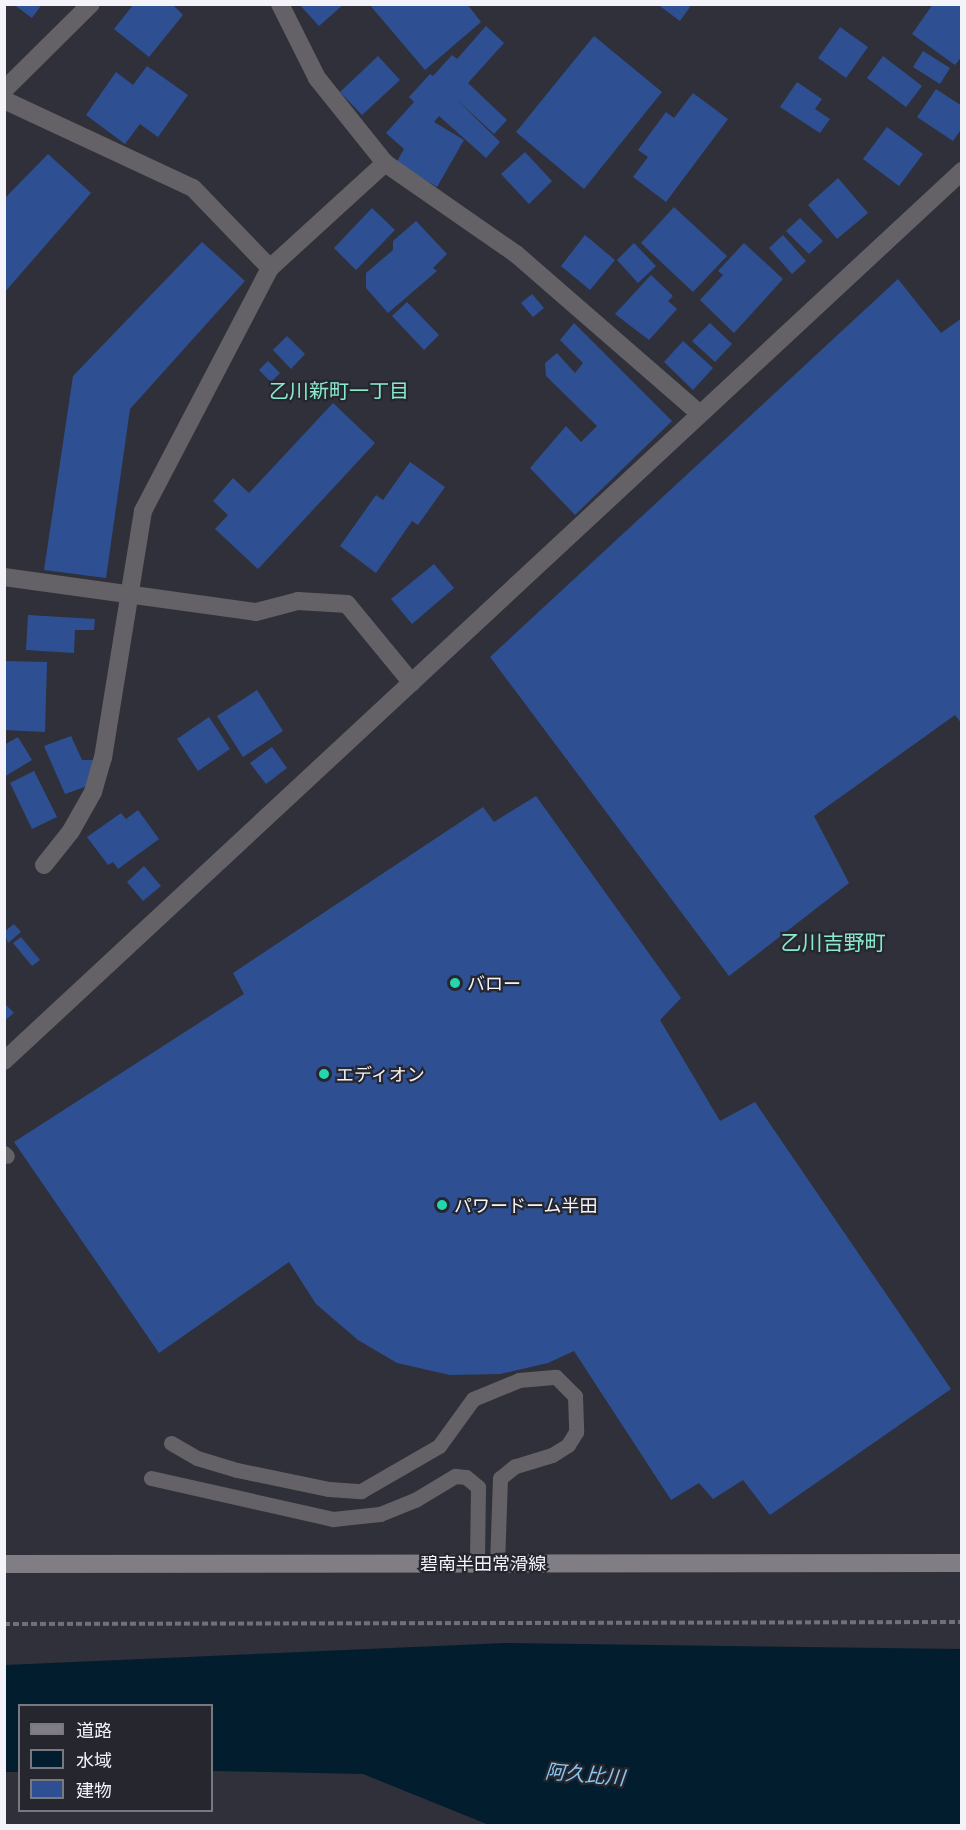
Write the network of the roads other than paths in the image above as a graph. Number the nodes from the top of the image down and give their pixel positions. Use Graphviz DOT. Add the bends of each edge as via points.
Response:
graph roads {
  1 [pos="91,4"];
  2 [pos="280,4"];
  3 [pos="4,90"];
  4 [pos="4,100"];
  5 [pos="385,163"];
  6 [pos="962,171"];
  7 [pos="270,268"];
  8 [pos="699,413"];
  9 [pos="4,577"];
  10 [pos="130,596"];
  11 [pos="412,683"];
  12 [pos="44,865"];
  13 [pos="4,1061"];
  14 [pos="171,1443"];
  15 [pos="151,1478"];
  16 [pos="477,1563"];
  17 [pos="497,1563"];
  18 [pos="962,1563"];
  19 [pos="4,1564"];
  1 -- 3 [label="street"];
  2 -- 5 [label="street" via="317,78"];
  4 -- 7 [label="street" via="193,188"];
  5 -- 7 [label="street"];
  5 -- 8 [label="street" via="516,254"];
  6 -- 8 [label="street"];
  7 -- 10 [label="street" via="143,511"];
  8 -- 11 [label="street"];
  9 -- 10 [label="street"];
  10 -- 11 [label="street" via="256,612 298,601 346,604"];
  10 -- 12 [label="street" via="103,758 93,792 71,831"];
  11 -- 13 [label="street"];
  14 -- 17 [label="lane" via="197,1458 237,1470 329,1490 361,1491 440,1446 473,1398 519,1380 556,1377 575,1396 576,1432 568,1445 552,1455 515,1466 500,1478"];
  15 -- 16 [label="lane" via="333,1519 380,1514 415,1500 455,1476 466,1477 478,1487"];
  16 -- 17 [label="main road, 碧南半田常滑線"];
  16 -- 19 [label="main road, 碧南半田常滑線"];
  17 -- 18 [label="main road, 碧南半田常滑線"];
}
